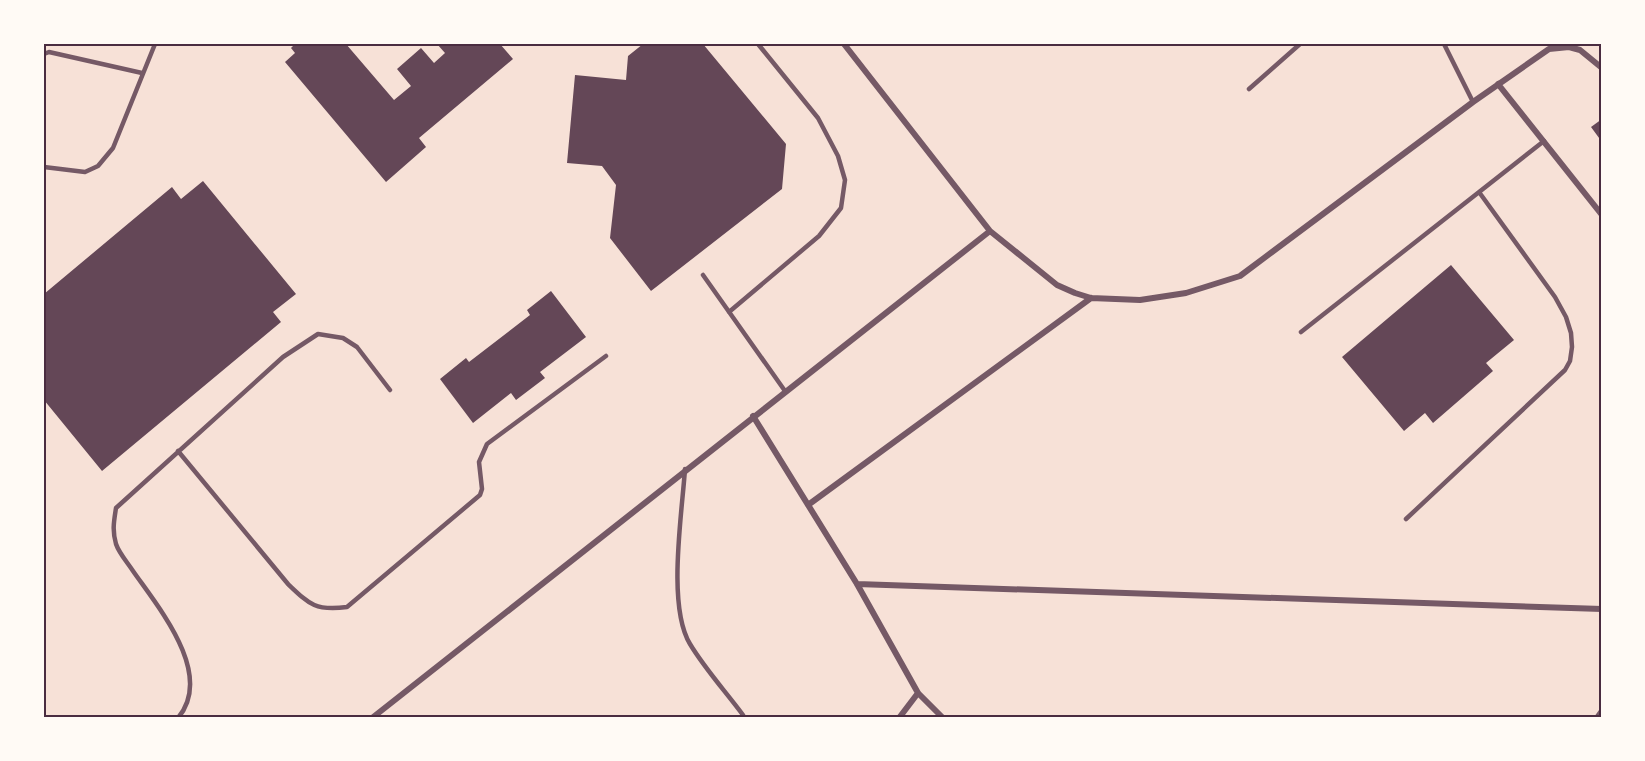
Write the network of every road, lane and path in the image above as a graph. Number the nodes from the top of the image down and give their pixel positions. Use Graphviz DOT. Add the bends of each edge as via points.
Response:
graph roads {
  1 [pos="155,44"];
  2 [pos="758,44"];
  3 [pos="844,44"];
  4 [pos="1300,44"];
  5 [pos="1444,44"];
  6 [pos="44,54"];
  7 [pos="1602,68"];
  8 [pos="142,74"];
  9 [pos="1498,84"];
  10 [pos="1250,89"];
  11 [pos="1473,102"];
  12 [pos="1544,141"];
  13 [pos="44,167"];
  14 [pos="1479,192"];
  15 [pos="1602,214"];
  16 [pos="990,231"];
  17 [pos="703,275"];
  18 [pos="1091,298"];
  19 [pos="729,312"];
  20 [pos="1301,332"];
  21 [pos="606,356"];
  22 [pos="390,390"];
  23 [pos="785,391"];
  24 [pos="753,416"];
  25 [pos="178,452"];
  26 [pos="686,469"];
  27 [pos="808,506"];
  28 [pos="1406,519"];
  29 [pos="856,584"];
  30 [pos="1602,609"];
  31 [pos="918,693"];
  32 [pos="1602,711"];
  33 [pos="743,715"];
  34 [pos="178,717"];
  35 [pos="372,717"];
  36 [pos="899,717"];
  37 [pos="943,717"];
  38 [pos="1597,717"];
  1 -- 8 [label="lane"];
  2 -- 19 [label="lane" via="818,118 838,156 845,180 841,208 819,236"];
  3 -- 16 [label="street"];
  4 -- 10 [label="lane"];
  5 -- 11 [label="lane"];
  6 -- 8 [label="lane"];
  7 -- 9 [label="street" via="1580,50 1559,47 1549,49"];
  8 -- 13 [label="lane" via="113,147 98,166 85,172"];
  9 -- 11 [label="street"];
  9 -- 12 [label="street"];
  11 -- 18 [label="street" via="1240,276 1186,293 1140,300"];
  12 -- 14 [label="lane"];
  12 -- 15 [label="street"];
  14 -- 20 [label="lane"];
  14 -- 28 [label="lane" via="1566,317 1571,333 1570,361"];
  16 -- 18 [label="street" via="1057,285"];
  16 -- 23 [label="street"];
  17 -- 19 [label="lane"];
  18 -- 27 [label="street"];
  19 -- 23 [label="lane"];
  21 -- 25 [label="lane" via="487,444 479,462 480,495 347,607 329,610 308,604"];
  22 -- 25 [label="lane" via="357,347 344,338 318,334 283,357"];
  23 -- 24 [label="street"];
  24 -- 26 [label="street"];
  24 -- 27 [label="street"];
  25 -- 34 [label="lane" via="116,508 112,528 117,546 179,639 189,669 189,697"];
  26 -- 33 [label="lane" via="679,556 682,625 689,644"];
  26 -- 35 [label="street"];
  27 -- 29 [label="street"];
  29 -- 30 [label="street"];
  29 -- 31 [label="street"];
  31 -- 36 [label="street"];
  31 -- 37 [label="street"];
  32 -- 38 [label="street"];
}
